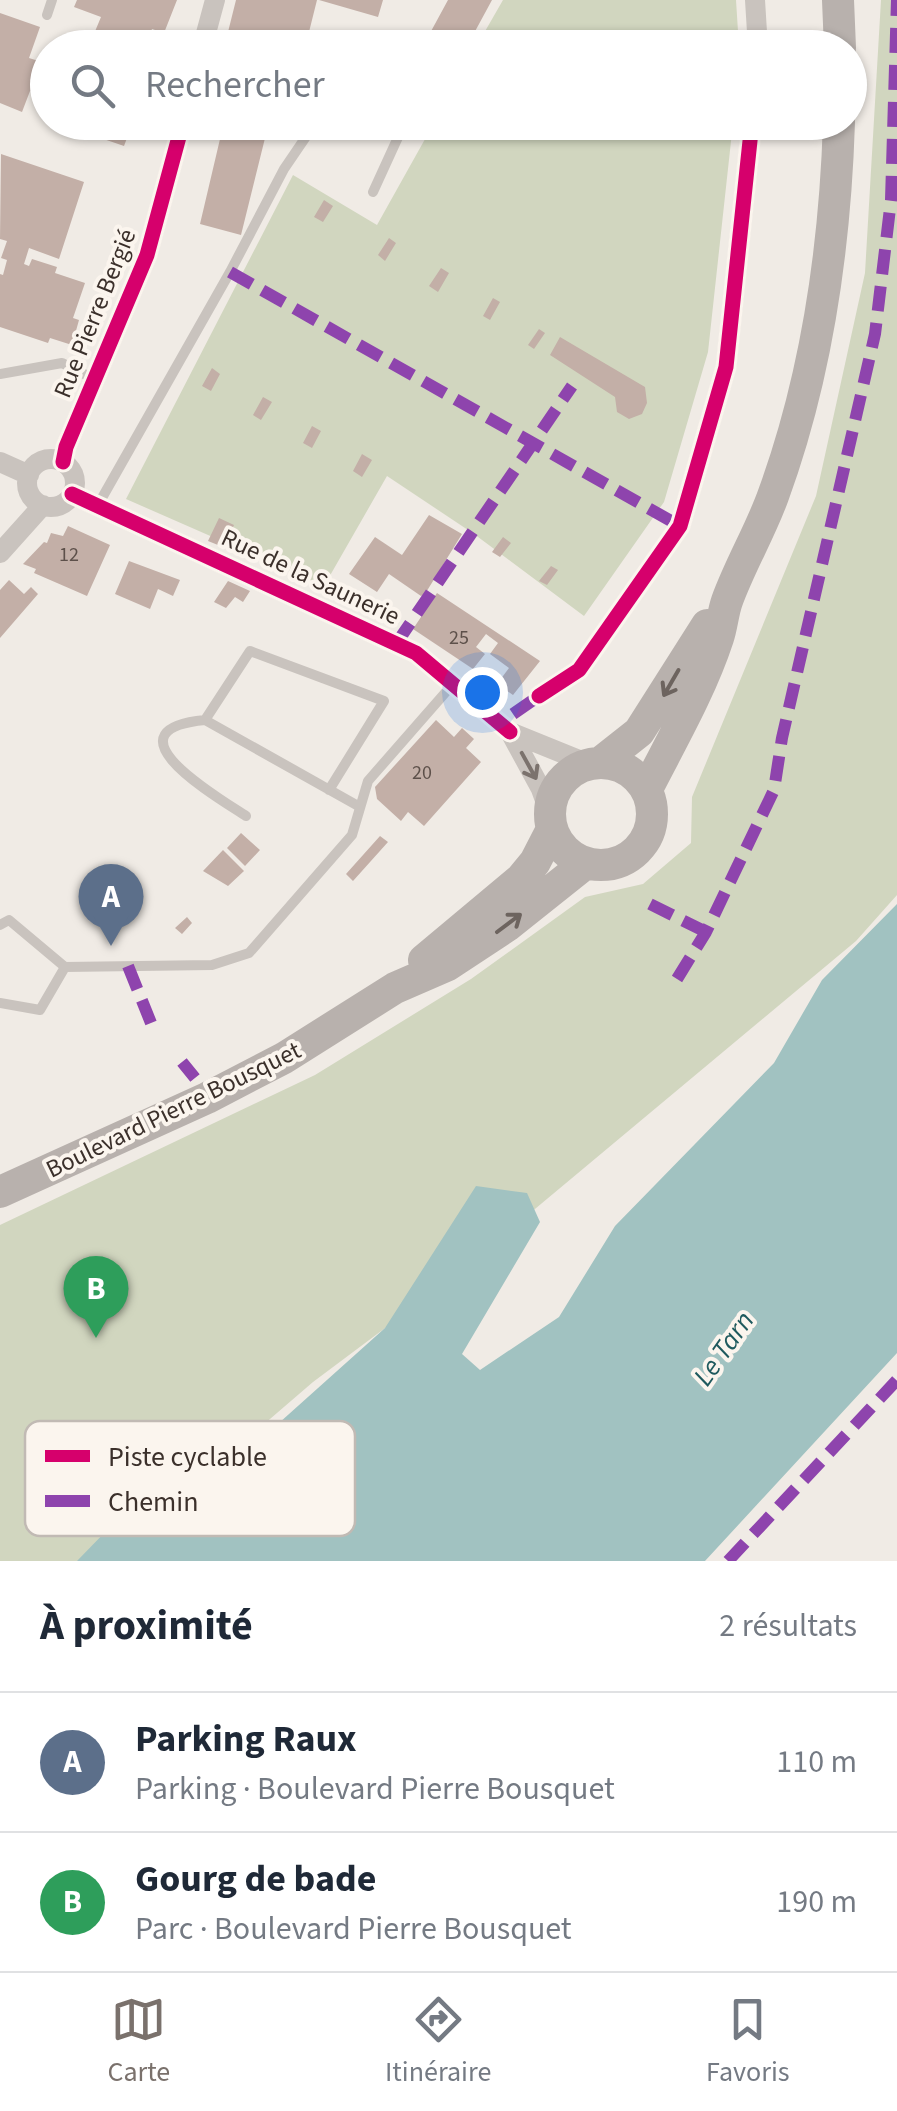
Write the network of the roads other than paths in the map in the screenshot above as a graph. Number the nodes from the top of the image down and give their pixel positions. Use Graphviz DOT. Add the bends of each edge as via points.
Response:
graph roads {
  1 [pos="52,0"];
  2 [pos="215,0"];
  3 [pos="754,0"];
  4 [pos="838,0"];
  5 [pos="47,16"];
  6 [pos="207,30"];
  7 [pos="756,30"];
  8 [pos="839,30"];
  9 [pos="177,140"];
  10 [pos="304,140"];
  11 [pos="397,140"];
  12 [pos="750,140"];
  13 [pos="838,140"];
  14 [pos="372,192"];
  15 [pos="0,374"];
  16 [pos="95,379"];
  17 [pos="0,462"];
  18 [pos="63,462"];
  19 [pos="29,475"];
  20 [pos="72,494"];
  21 [pos="98,505"];
  22 [pos="43,506"];
  23 [pos="0,553"];
  24 [pos="726,602"];
  25 [pos="452,685"];
  26 [pos="539,696"];
  27 [pos="204,720"];
  28 [pos="510,732"];
  29 [pos="595,763"];
  30 [pos="646,789"];
  31 [pos="329,790"];
  32 [pos="360,807"];
  33 [pos="246,816"];
  34 [pos="551,821"];
  35 [pos="586,863"];
  36 [pos="0,926"];
  37 [pos="65,967"];
  38 [pos="395,988"];
  39 [pos="0,1003"];
  40 [pos="0,1192"];
  1 -- 5 [label="lane"];
  2 -- 6 [label="street"];
  3 -- 7 [label="street"];
  4 -- 8 [label="main road"];
  9 -- 16 [label="street, Rue Pierre Bergié" via="147,255"];
  10 -- 21 [label="lane"];
  11 -- 14 [label="lane"];
  12 -- 26 [label="street" via="726,366 680,526 579,670"];
  13 -- 24 [label="main road" via="812,363 774,495"];
  15 -- 16 [label="lane" via="62,363"];
  16 -- 18 [label="street, Rue Pierre Bergié"];
  17 -- 19 [label="street"];
  18 -- 19 [label="street" via="47,460"];
  18 -- 20 [label="street" via="72,473"];
  19 -- 22 [label="street" via="31,496"];
  20 -- 21 [label="street, Rue de la Saunerie"];
  20 -- 22 [label="street" via="57,506"];
  21 -- 25 [label="street, Rue de la Saunerie" via="416,653"];
  22 -- 23 [label="street"];
  24 -- 29 [label="main road, one-way" via="640,732"];
  24 -- 30 [label="main road" via="698,688"];
  25 -- 28 [label="street, Rue de la Saunerie"];
  25 -- 32 [label="lane" via="368,781"];
  27 -- 31 [label="lane"];
  27 -- 31 [label="lane" via="250,652 384,701"];
  27 -- 33 [label="lane" via="170,730 165,754"];
  28 -- 29 [label="street, Rue de la Saunerie"];
  28 -- 34 [label="street, Rue de la Saunerie, one-way" via="542,789"];
  29 -- 30 [label="main road" via="627,770"];
  29 -- 34 [label="main road" via="560,782"];
  30 -- 35 [label="main road" via="652,823 646,839 620,862"];
  31 -- 32 [label="lane"];
  32 -- 37 [label="lane" via="352,835 249,953 212,965"];
  34 -- 35 [label="main road" via="559,844"];
  34 -- 38 [label="main road, Boulevard Pierre Bousquet" via="521,879"];
  38 -- 35 [label="main road, Boulevard Pierre Bousquet, one-way" via="448,965"];
  36 -- 37 [label="lane" via="9,920"];
  37 -- 39 [label="lane" via="40,1010"];
  38 -- 40 [label="main road, Boulevard Pierre Bousquet" via="207,1098"];
}
